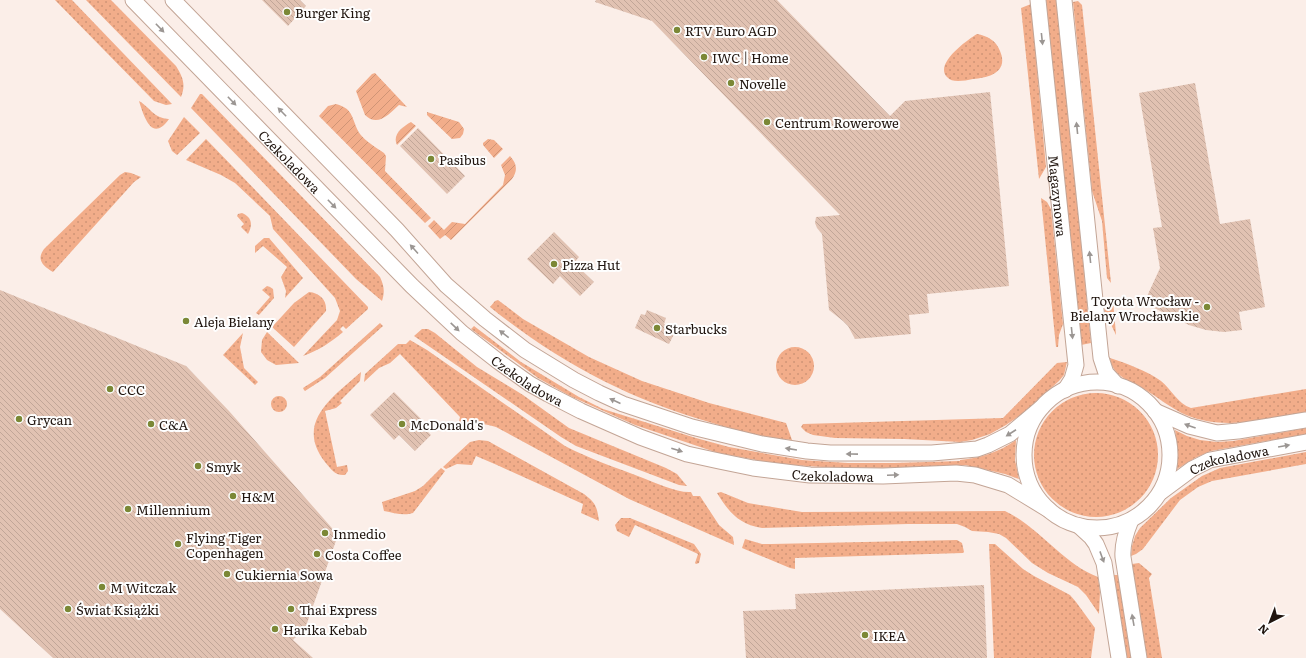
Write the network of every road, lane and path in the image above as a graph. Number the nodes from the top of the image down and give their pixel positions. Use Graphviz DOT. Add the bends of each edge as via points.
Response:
graph roads {
  1 [pos="133,0"];
  2 [pos="173,0"];
  3 [pos="1038,0"];
  4 [pos="1064,0"];
  5 [pos="1118,386"];
  6 [pos="1065,390"];
  7 [pos="1041,408"];
  8 [pos="1154,410"];
  9 [pos="1306,420"];
  10 [pos="1306,442"];
  11 [pos="1159,494"];
  12 [pos="1049,510"];
  13 [pos="1131,520"];
  14 [pos="1079,526"];
  15 [pos="1120,658"];
  16 [pos="1140,658"];
  1 -- 12 [label="street, Czekoladowa, one-way" via="412,286 462,333 530,384 581,411 687,454 753,468 810,475 975,475 1008,485"];
  7 -- 2 [label="street, Czekoladowa, one-way" via="1010,434 977,449 932,453 830,453 762,444 692,427 623,404 599,393 525,350 446,285 397,230"];
  3 -- 6 [label="street, Magazynowa, one-way" via="1076,365"];
  5 -- 4 [label="street, Magazynowa, one-way" via="1106,373 1101,358"];
  5 -- 6 [label="street, Czekoladowa" via="1091,383"];
  5 -- 8 [label="street" via="1138,395"];
  6 -- 7 [label="street, Czekoladowa"];
  7 -- 12 [label="street" via="1028,433 1024,461 1032,488"];
  9 -- 8 [label="street, Czekoladowa, one-way" via="1217,433 1189,426"];
  8 -- 11 [label="street" via="1162,422 1169,451 1169,466"];
  11 -- 10 [label="street, Czekoladowa, one-way" via="1177,479 1210,460"];
  11 -- 13 [label="street" via="1142,513"];
  12 -- 14 [label="street, Czekoladowa"];
  13 -- 14 [label="street" via="1111,527"];
  16 -- 13 [label="street, one-way" via="1122,557"];
  14 -- 15 [label="street, one-way" via="1096,544 1104,563"];
}
